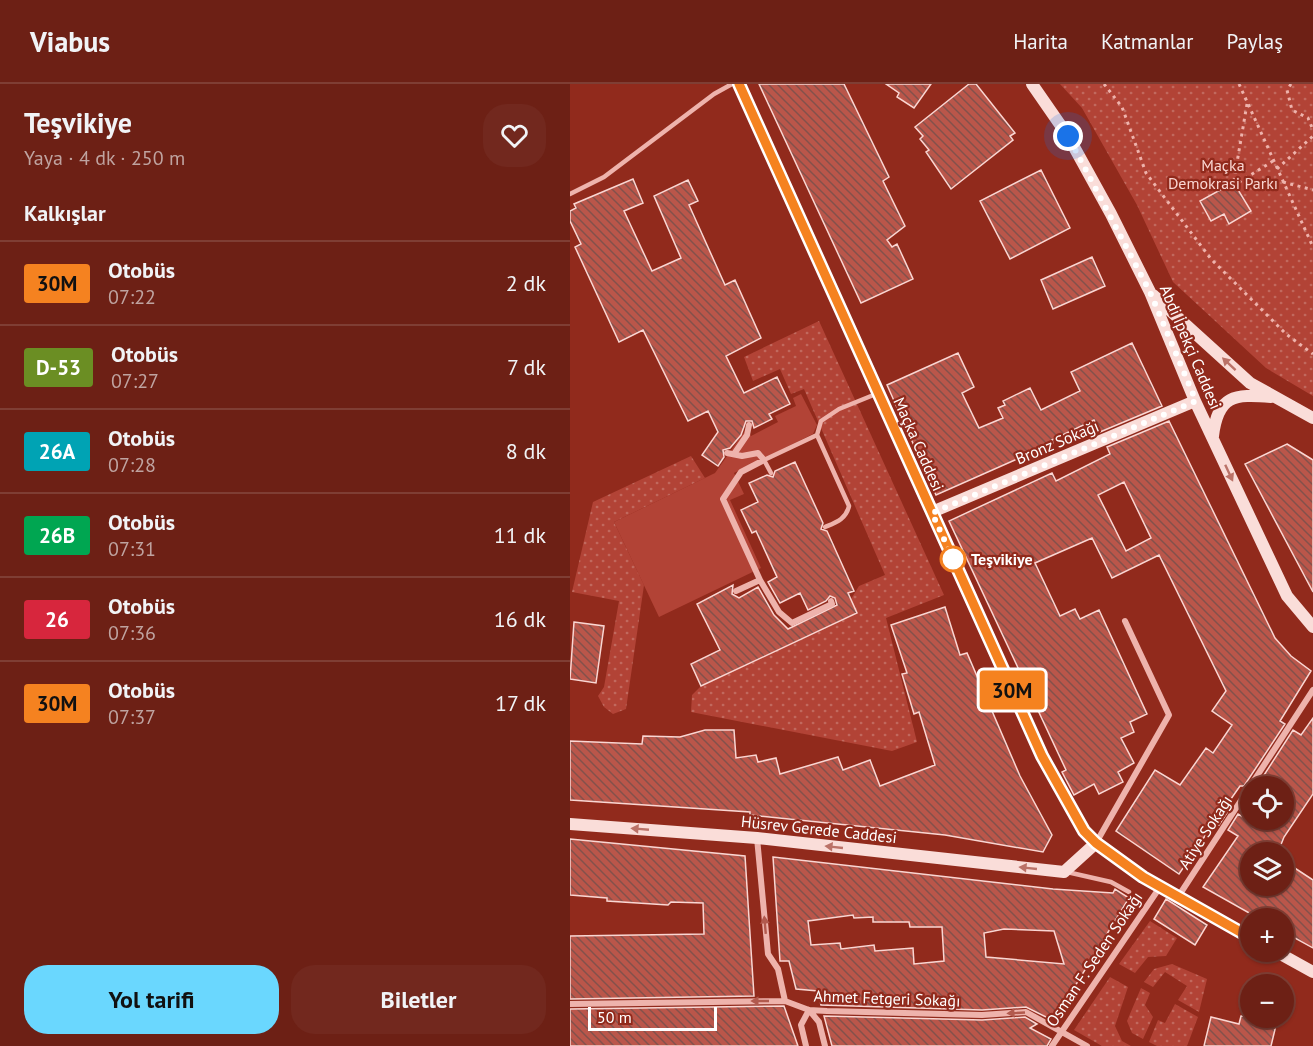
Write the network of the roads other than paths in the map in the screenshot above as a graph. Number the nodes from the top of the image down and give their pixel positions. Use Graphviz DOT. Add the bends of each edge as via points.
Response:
graph roads {
  1 [pos="732,84"];
  2 [pos="739,84"];
  3 [pos="1032,84"];
  4 [pos="570,194"];
  5 [pos="1150,292"];
  6 [pos="878,393"];
  7 [pos="1275,397"];
  8 [pos="1196,401"];
  9 [pos="1313,418"];
  10 [pos="749,425"];
  11 [pos="817,435"];
  12 [pos="1213,437"];
  13 [pos="764,460"];
  14 [pos="771,473"];
  15 [pos="932,513"];
  16 [pos="825,527"];
  17 [pos="760,580"];
  18 [pos="736,591"];
  19 [pos="768,597"];
  20 [pos="761,600"];
  21 [pos="829,606"];
  22 [pos="1125,621"];
  23 [pos="1313,627"];
  24 [pos="1313,690"];
  25 [pos="570,824"];
  26 [pos="757,838"];
  27 [pos="1096,843"];
  28 [pos="1064,872"];
  29 [pos="1160,887"];
  30 [pos="1129,892"];
  31 [pos="1178,897"];
  32 [pos="1240,932"];
  33 [pos="1294,962"];
  34 [pos="1313,972"];
  35 [pos="785,1001"];
  36 [pos="570,1004"];
  37 [pos="809,1010"];
  38 [pos="1060,1030"];
  39 [pos="806,1046"];
  40 [pos="825,1046"];
  41 [pos="1052,1046"];
  42 [pos="1087,1046"];
  1 -- 4 [label="lane" via="604,177"];
  2 -- 6 [label="street, Maçka Caddesi"];
  3 -- 5 [label="street, Abdi İpekçi Caddesi" via="1068,136"];
  7 -- 5 [label="street, one-way" via="1250,383"];
  5 -- 8 [label="street, Abdi İpekçi Caddesi"];
  6 -- 11 [label="lane" via="820,421"];
  6 -- 15 [label="street, Maçka Caddesi"];
  7 -- 9 [label="street"];
  7 -- 12 [label="street" via="1241,394 1222,404 1215,415"];
  8 -- 12 [label="street, Abdi İpekçi Caddesi"];
  8 -- 15 [label="street, Bronz Sokağı"];
  10 -- 13 [label="street" via="730,454 758,453"];
  11 -- 13 [label="lane"];
  11 -- 16 [label="lane" via="849,506 841,520"];
  12 -- 23 [label="street, Abdi İpekçi Caddesi, one-way" via="1287,596"];
  13 -- 14 [label="lane"];
  13 -- 17 [label="street" via="741,472 723,499"];
  15 -- 27 [label="street, Maçka Caddesi" via="1042,756 1084,831"];
  17 -- 18 [label="street"];
  17 -- 19 [label="street"];
  19 -- 20 [label="street"];
  19 -- 21 [label="street" via="793,625"];
  22 -- 27 [label="street" via="1169,715"];
  24 -- 31 [label="street, Atiye Sokağı"];
  26 -- 25 [label="street, Hüsrev Gerede Caddesi, one-way"];
  28 -- 26 [label="street, Hüsrev Gerede Caddesi, one-way"];
  35 -- 26 [label="street, one-way" via="778,969 768,954"];
  27 -- 28 [label="street"];
  27 -- 29 [label="street, Maçka Caddesi"];
  28 -- 30 [label="lane, Hüsrev Gerede Caddesi" via="1111,882"];
  29 -- 31 [label="street, Maçka Caddesi"];
  29 -- 38 [label="street, Osman F. Seden Sokağı"];
  31 -- 32 [label="street, Maçka Caddesi"];
  33 -- 34 [label="street"];
  35 -- 36 [label="street, Ahmet Fetgeri Sokağı, one-way"];
  35 -- 37 [label="street, Ahmet Fetgeri Sokağı"];
  38 -- 37 [label="street, Ahmet Fetgeri Sokağı, one-way" via="1026,1012 982,1016"];
  37 -- 39 [label="street" via="801,1025"];
  37 -- 40 [label="street" via="819,1022"];
  38 -- 41 [label="street, Osman F. Seden Sokağı"];
  38 -- 42 [label="street, Ahmet Fetgeri Sokağı"];
}
